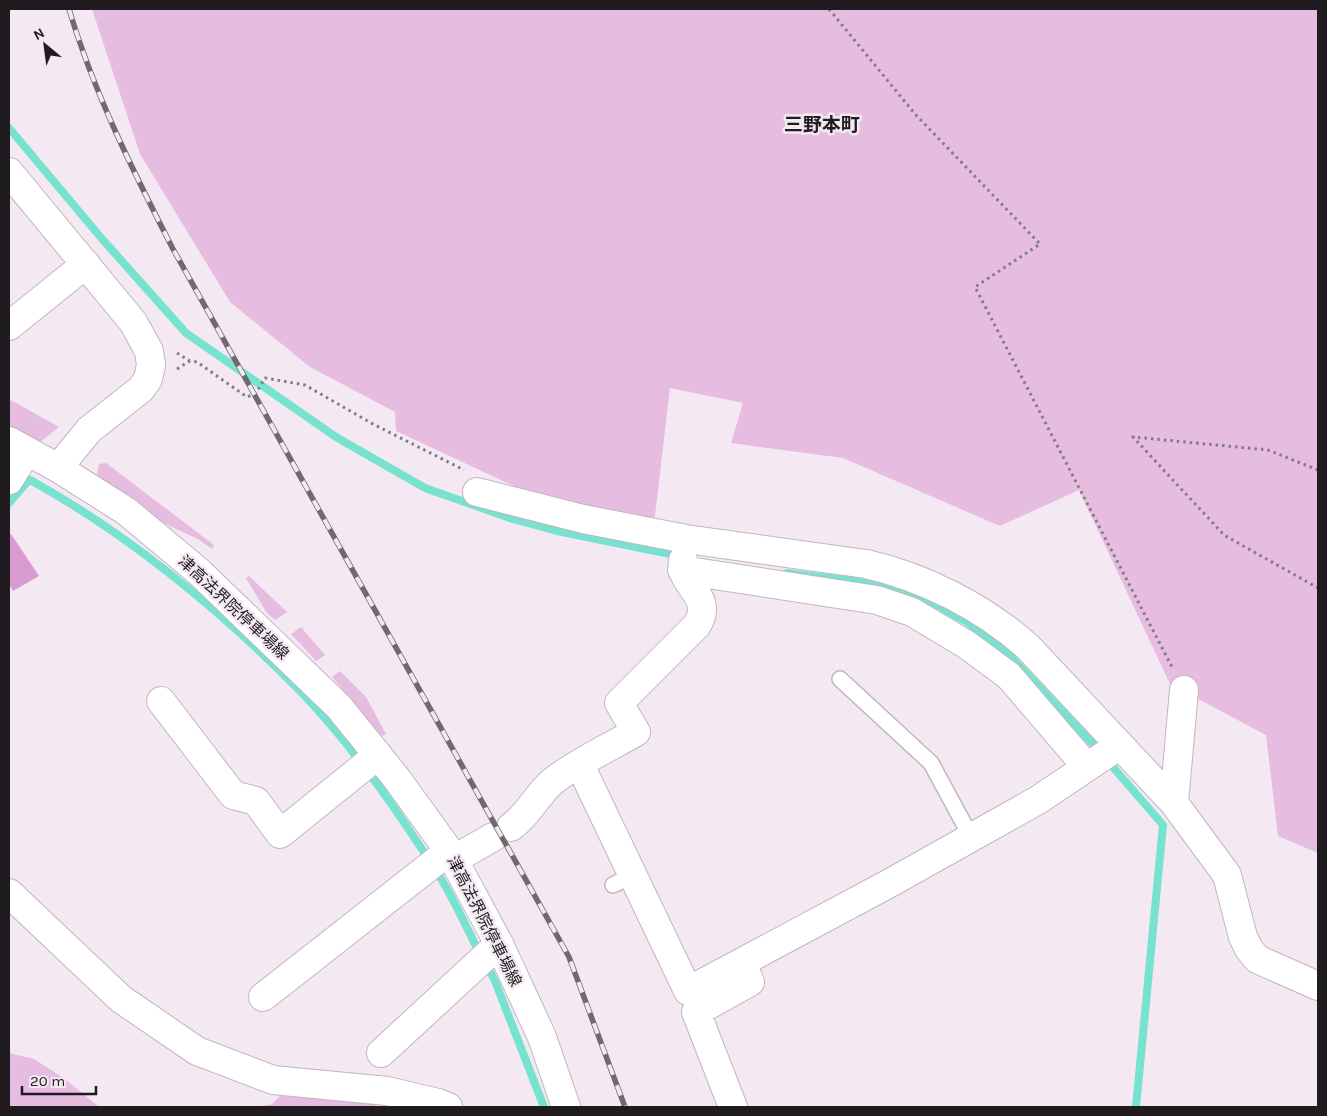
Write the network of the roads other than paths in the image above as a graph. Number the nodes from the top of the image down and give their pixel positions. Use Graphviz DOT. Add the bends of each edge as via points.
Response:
graph roads {
  1 [pos="9,172"];
  2 [pos="86,264"];
  3 [pos="9,326"];
  4 [pos="14,463"];
  5 [pos="58,468"];
  6 [pos="477,492"];
  7 [pos="684,555"];
  8 [pos="819,560"];
  9 [pos="815,590"];
  10 [pos="977,631"];
  11 [pos="840,679"];
  12 [pos="1184,690"];
  13 [pos="162,701"];
  14 [pos="1103,756"];
  15 [pos="368,763"];
  16 [pos="580,765"];
  17 [pos="1174,803"];
  18 [pos="971,837"];
  19 [pos="442,860"];
  20 [pos="9,893"];
  21 [pos="489,953"];
  22 [pos="742,963"];
  23 [pos="1318,986"];
  24 [pos="263,997"];
  25 [pos="382,1053"];
  26 [pos="448,1107"];
  27 [pos="566,1107"];
  28 [pos="733,1107"];
  1 -- 2 [label="street"];
  2 -- 3 [label="street"];
  2 -- 5 [label="street" via="143,336 151,365 148,379 141,389 89,430"];
  4 -- 5 [label="street, 津高法界院停車場線"];
  5 -- 15 [label="street, 津高法界院停車場線" via="126,511 198,571 339,708"];
  6 -- 7 [label="street" via="582,519"];
  7 -- 8 [label="street"];
  7 -- 9 [label="street"];
  7 -- 16 [label="street" via="703,606 703,616 697,626 619,703 636,732"];
  8 -- 9 [label="street"];
  8 -- 10 [label="street" via="895,570 925,582"];
  9 -- 10 [label="street" via="895,605"];
  10 -- 14 [label="street" via="1008,676"];
  10 -- 14 [label="street" via="1011,632 1028,647"];
  11 -- 18 [label="lane" via="931,763"];
  12 -- 17 [label="street"];
  13 -- 15 [label="street" via="233,795 256,801 280,834"];
  14 -- 17 [label="street"];
  14 -- 18 [label="street" via="1038,800"];
  15 -- 19 [label="street, 津高法界院停車場線"];
  16 -- 19 [label="street" via="554,780 537,797 525,817 502,832"];
  16 -- 22 [label="street" via="623,880 688,991"];
  17 -- 23 [label="street" via="1227,875 1249,949 1257,959"];
  18 -- 22 [label="street"];
  19 -- 21 [label="street, 津高法界院停車場線"];
  19 -- 24 [label="street"];
  20 -- 26 [label="street" via="121,999 197,1051 273,1080 387,1091"];
  21 -- 25 [label="street"];
  21 -- 27 [label="street, 津高法界院停車場線" via="542,1037"];
  22 -- 28 [label="street" via="750,982 696,1012"];
}
